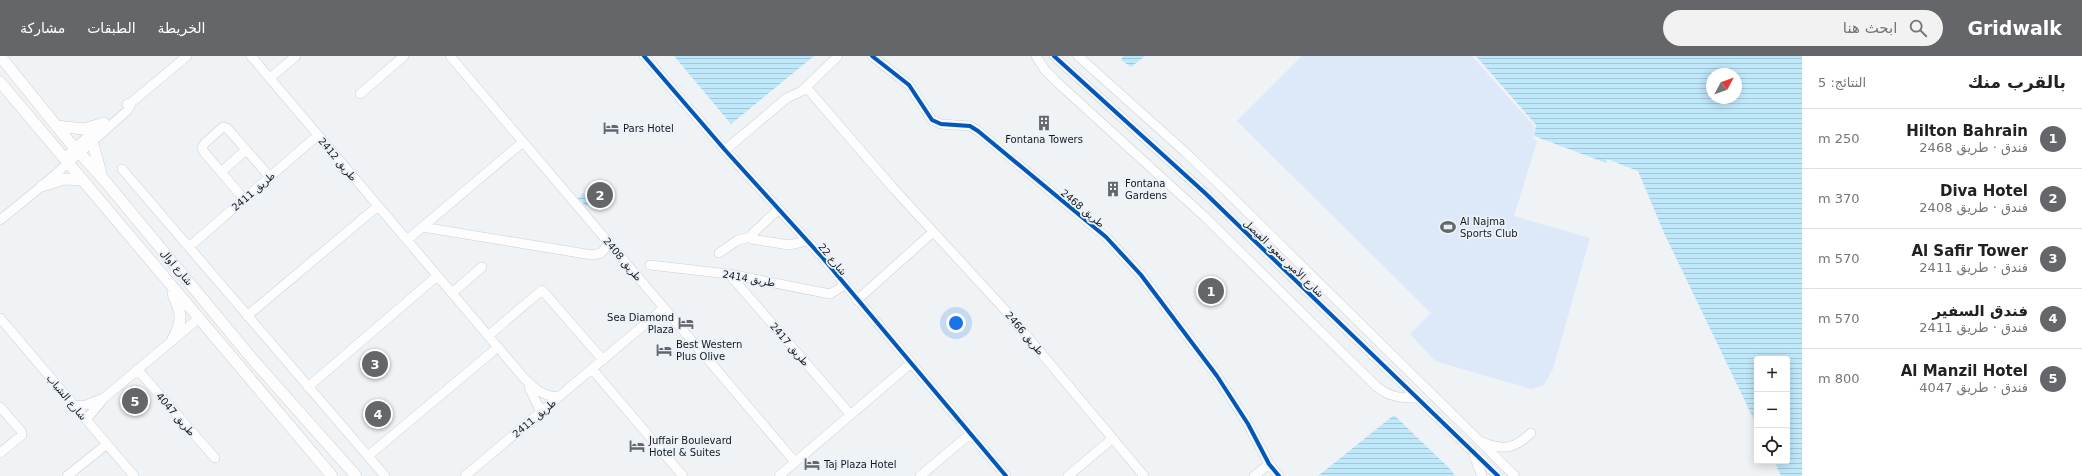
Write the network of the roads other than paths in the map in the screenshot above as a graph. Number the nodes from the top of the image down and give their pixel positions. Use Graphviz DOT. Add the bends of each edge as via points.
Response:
graph roads {
  1 [pos="0,56"];
  2 [pos="187,56"];
  3 [pos="251,56"];
  4 [pos="296,56"];
  5 [pos="404,56"];
  6 [pos="450,56"];
  7 [pos="644,56"];
  8 [pos="838,56"];
  9 [pos="872,56"];
  10 [pos="1036,56"];
  11 [pos="1054,56"];
  12 [pos="1078,56"];
  13 [pos="270,78"];
  14 [pos="0,82"];
  15 [pos="806,87"];
  16 [pos="360,94"];
  17 [pos="132,102"];
  18 [pos="104,123"];
  19 [pos="56,126"];
  20 [pos="318,135"];
  21 [pos="92,141"];
  22 [pos="523,142"];
  23 [pos="246,150"];
  24 [pos="725,150"];
  25 [pos="77,151"];
  26 [pos="66,161"];
  27 [pos="122,170"];
  28 [pos="221,172"];
  29 [pos="270,177"];
  30 [pos="83,180"];
  31 [pos="105,181"];
  32 [pos="42,186"];
  33 [pos="244,199"];
  34 [pos="378,206"];
  35 [pos="779,209"];
  36 [pos="0,220"];
  37 [pos="422,227"];
  38 [pos="934,232"];
  39 [pos="751,236"];
  40 [pos="407,240"];
  41 [pos="807,240"];
  42 [pos="609,244"];
  43 [pos="188,247"];
  44 [pos="720,253"];
  45 [pos="650,265"];
  46 [pos="482,267"];
  47 [pos="729,274"];
  48 [pos="437,276"];
  49 [pos="168,283"];
  50 [pos="845,285"];
  51 [pos="452,293"];
  52 [pos="857,300"];
  53 [pos="664,308"];
  54 [pos="247,316"];
  55 [pos="0,318"];
  56 [pos="199,318"];
  57 [pos="488,336"];
  58 [pos="173,339"];
  59 [pos="498,347"];
  60 [pos="603,360"];
  61 [pos="254,361"];
  62 [pos="910,364"];
  63 [pos="137,369"];
  64 [pos="592,369"];
  65 [pos="524,378"];
  66 [pos="308,387"];
  67 [pos="559,397"];
  68 [pos="104,398"];
  69 [pos="1416,398"];
  70 [pos="74,406"];
  71 [pos="0,407"];
  72 [pos="541,412"];
  73 [pos="851,415"];
  74 [pos="86,420"];
  75 [pos="1531,433"];
  76 [pos="970,434"];
  77 [pos="1112,439"];
  78 [pos="1479,440"];
  79 [pos="107,444"];
  80 [pos="1467,447"];
  81 [pos="0,453"];
  82 [pos="368,456"];
  83 [pos="215,458"];
  84 [pos="795,462"];
  85 [pos="1269,464"];
  86 [pos="1507,468"];
  87 [pos="67,476"];
  88 [pos="134,476"];
  89 [pos="332,476"];
  90 [pos="356,476"];
  91 [pos="385,476"];
  92 [pos="465,476"];
  93 [pos="683,476"];
  94 [pos="779,476"];
  95 [pos="920,476"];
  96 [pos="1006,476"];
  97 [pos="1068,476"];
  98 [pos="1144,476"];
  99 [pos="1254,476"];
  100 [pos="1279,476"];
  101 [pos="1482,476"];
  102 [pos="1499,476"];
  103 [pos="1515,476"];
  1 -- 19 [label="main road, شارع اوال"];
  2 -- 17 [label="street"];
  3 -- 13 [label="street, طريق 2412"];
  4 -- 13 [label="street"];
  5 -- 16 [label="street"];
  6 -- 22 [label="street, طريق 2408"];
  7 -- 24 [label="street, شارع 22"];
  8 -- 15 [label="street"];
  9 -- 85 [label="street, طريق 2468" via="909,85 932,120 941,124 970,126 978,131 1109,241 1151,288 1217,376 1248,424"];
  10 -- 69 [label="street" via="1059,84 1205,217 1377,387 1389,395"];
  11 -- 69 [label="street, شارع الأمير سعود الفيصل" via="1205,194"];
  12 -- 78 [label="street, شارع الأمير سعود الفيصل" via="1224,188"];
  13 -- 20 [label="street, طريق 2412"];
  14 -- 26 [label="main road, شارع اوال"];
  15 -- 24 [label="street" via="782,102"];
  15 -- 38 [label="street, طريق 2466"];
  17 -- 18 [label="street"];
  17 -- 21 [label="street" via="127,111"];
  18 -- 19 [label="main road" via="84,129"];
  18 -- 25 [label="street"];
  19 -- 25 [label="main road, شارع اوال"];
  20 -- 29 [label="street, طريق 2411"];
  20 -- 34 [label="street, طريق 2412"];
  21 -- 25 [label="street"];
  21 -- 31 [label="main road"];
  22 -- 37 [label="street"];
  22 -- 42 [label="street, طريق 2408"];
  23 -- 28 [label="street"];
  23 -- 28 [label="street" via="227,128 223,128 205,143 202,148 204,152"];
  23 -- 29 [label="street"];
  24 -- 35 [label="street, شارع 22"];
  25 -- 26 [label="street"];
  25 -- 31 [label="main road, شارع اوال"];
  26 -- 30 [label="main road, شارع اوال"];
  26 -- 32 [label="street"];
  27 -- 43 [label="street"];
  28 -- 33 [label="street"];
  29 -- 33 [label="street, طريق 2411"];
  30 -- 32 [label="main road" via="64,179"];
  30 -- 49 [label="main road, شارع اوال"];
  31 -- 61 [label="main road, شارع اوال"];
  32 -- 36 [label="street"];
  33 -- 43 [label="street, طريق 2411"];
  34 -- 40 [label="street, طريق 2412"];
  34 -- 54 [label="street"];
  35 -- 39 [label="street"];
  35 -- 41 [label="street, شارع 22"];
  37 -- 40 [label="street"];
  37 -- 42 [label="street" via="592,255 601,253"];
  38 -- 52 [label="street"];
  38 -- 77 [label="street, طريق 2466" via="1011,316"];
  39 -- 41 [label="street" via="753,239 784,245"];
  39 -- 44 [label="street" via="738,240"];
  40 -- 48 [label="street, طريق 2412"];
  41 -- 50 [label="street, شارع 22"];
  42 -- 53 [label="street, طريق 2408"];
  43 -- 54 [label="street"];
  45 -- 47 [label="street, طريق 2414"];
  46 -- 51 [label="street"];
  47 -- 50 [label="street, طريق 2414" via="830,294"];
  47 -- 73 [label="street, طريق 2417"];
  48 -- 51 [label="street, طريق 2412"];
  48 -- 66 [label="street"];
  49 -- 56 [label="main road, شارع اوال"];
  49 -- 58 [label="main road" via="181,315 181,322"];
  50 -- 52 [label="street, شارع 22"];
  51 -- 57 [label="street, طريق 2412"];
  52 -- 62 [label="street, شارع 22"];
  53 -- 60 [label="street, طريق 2411"];
  53 -- 84 [label="street, طريق 2408"];
  54 -- 66 [label="street"];
  55 -- 70 [label="street, شارع الشباب"];
  56 -- 58 [label="street"];
  56 -- 61 [label="main road" via="210,322 244,356"];
  56 -- 89 [label="main road, شارع اوال"];
  57 -- 59 [label="street, طريق 2412"];
  57 -- 60 [label="street" via="542,290"];
  58 -- 63 [label="street"];
  59 -- 65 [label="street, طريق 2412"];
  59 -- 82 [label="street"];
  60 -- 64 [label="street, طريق 2411"];
  61 -- 90 [label="main road, شارع اوال"];
  62 -- 73 [label="street"];
  62 -- 76 [label="street, شارع 22"];
  63 -- 68 [label="street"];
  63 -- 83 [label="street, طريق 4047"];
  64 -- 67 [label="street, طريق 2411"];
  64 -- 93 [label="street"];
  65 -- 67 [label="street, طريق 2412" via="545,395"];
  65 -- 72 [label="street, طريق 2412"];
  66 -- 82 [label="street"];
  67 -- 72 [label="street, طريق 2411"];
  68 -- 70 [label="street" via="86,405"];
  68 -- 74 [label="street"];
  69 -- 80 [label="street, شارع الأمير سعود الفيصل"];
  70 -- 74 [label="street, شارع الشباب"];
  71 -- 81 [label="street" via="22,435"];
  72 -- 92 [label="street, طريق 2411"];
  73 -- 84 [label="street"];
  74 -- 79 [label="street, شارع الشباب"];
  75 -- 78 [label="street" via="1508,448 1492,446"];
  76 -- 95 [label="street"];
  76 -- 96 [label="street, شارع 22"];
  77 -- 97 [label="street"];
  77 -- 98 [label="street, طريق 2466"];
  78 -- 86 [label="street, شارع الأمير سعود الفيصل"];
  79 -- 87 [label="street"];
  79 -- 88 [label="street, شارع الشباب"];
  80 -- 101 [label="street"];
  80 -- 102 [label="street, شارع الأمير سعود الفيصل"];
  82 -- 91 [label="street"];
  84 -- 94 [label="street"];
  85 -- 99 [label="street"];
  85 -- 100 [label="street, طريق 2468"];
  86 -- 102 [label="street"];
  86 -- 103 [label="street, شارع الأمير سعود الفيصل"];
}
